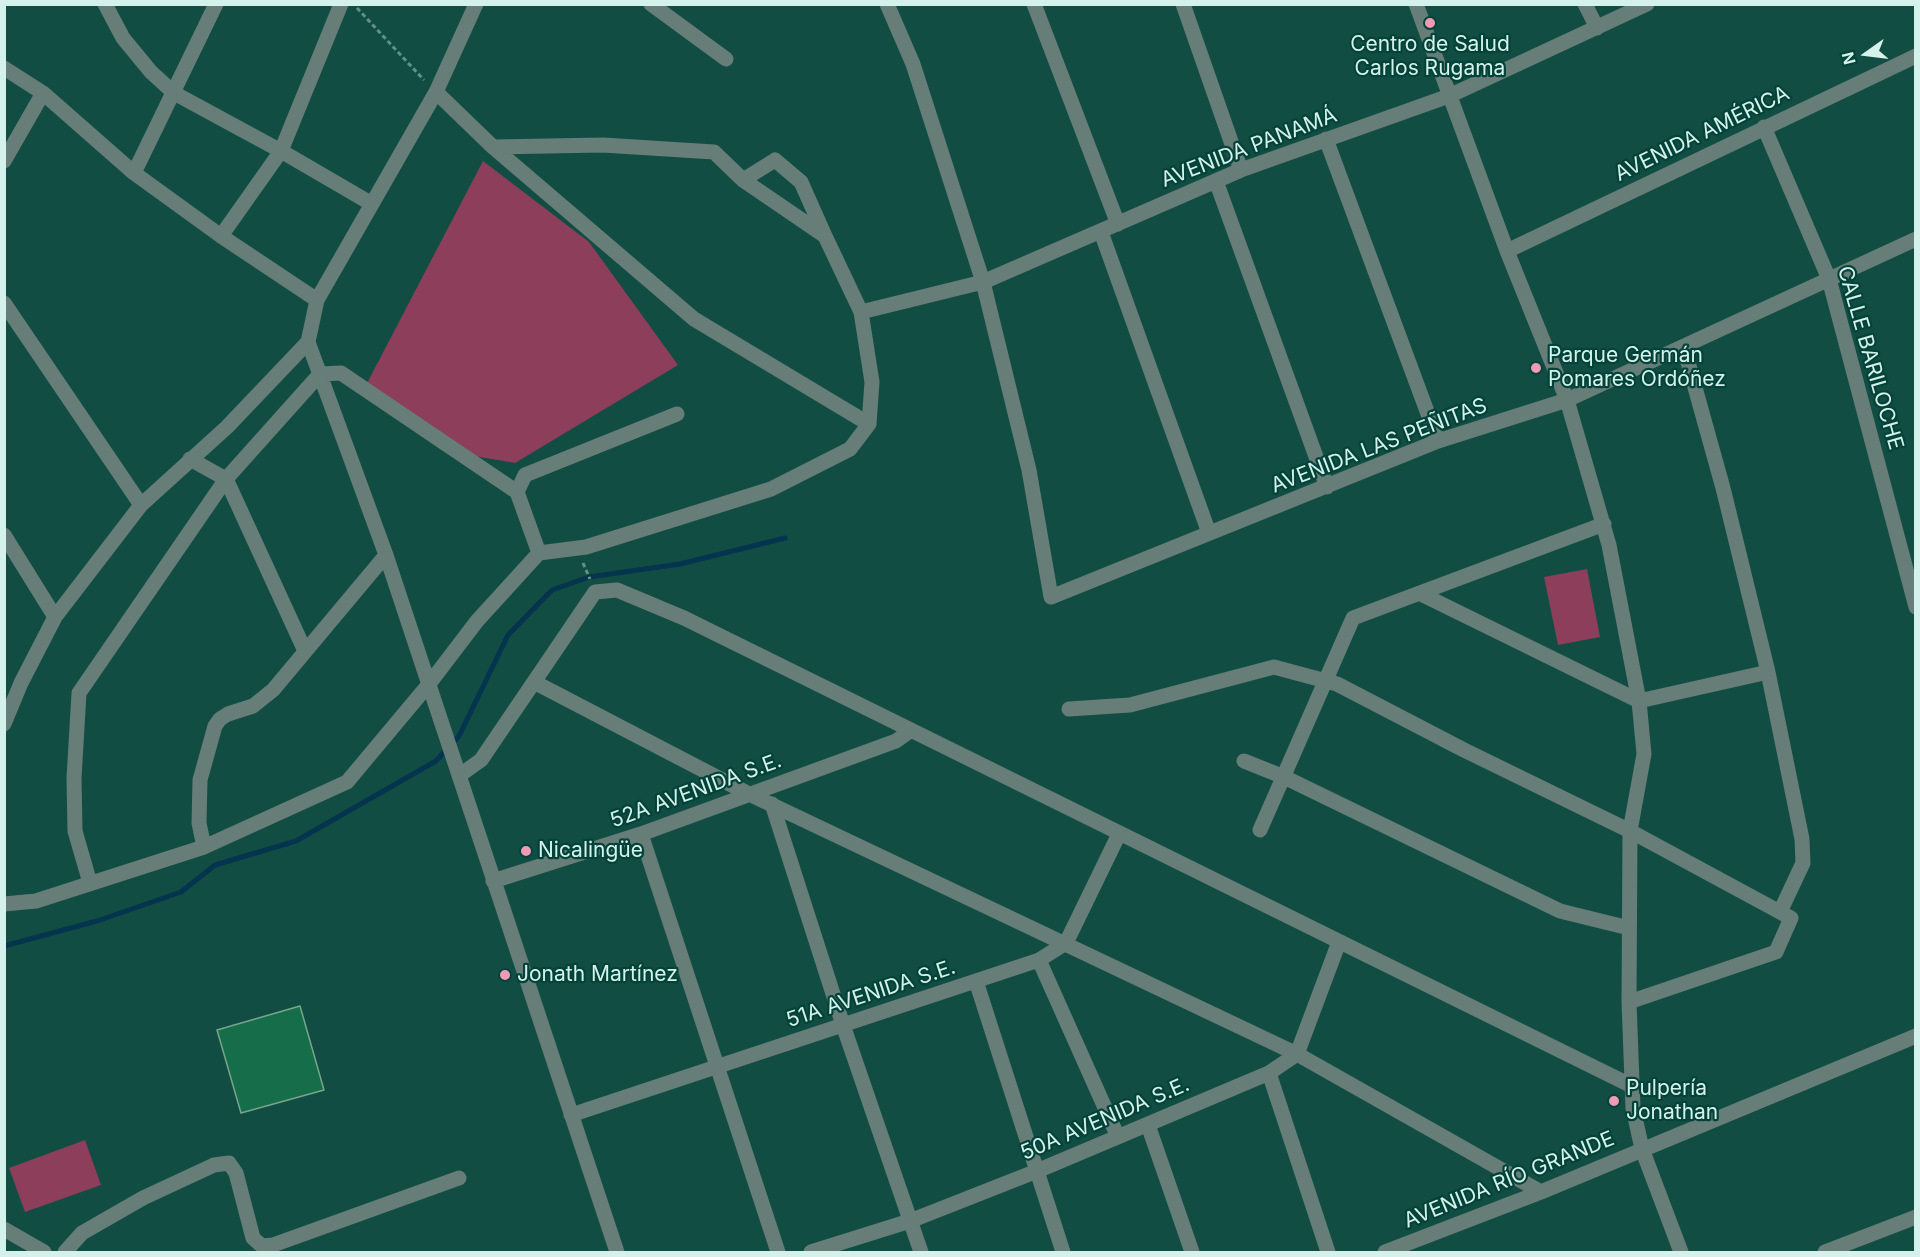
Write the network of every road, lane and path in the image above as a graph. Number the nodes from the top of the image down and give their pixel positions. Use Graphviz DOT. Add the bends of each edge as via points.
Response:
graph roads {
  1 [pos="105,4"];
  2 [pos="216,4"];
  3 [pos="341,4"];
  4 [pos="354,4"];
  5 [pos="476,4"];
  6 [pos="651,4"];
  7 [pos="887,4"];
  8 [pos="1034,4"];
  9 [pos="1183,4"];
  10 [pos="1416,4"];
  11 [pos="1586,4"];
  12 [pos="1647,4"];
  13 [pos="1597,28"];
  14 [pos="1916,56"];
  15 [pos="726,59"];
  16 [pos="4,68"];
  17 [pos="436,92"];
  18 [pos="43,93"];
  19 [pos="174,93"];
  20 [pos="1449,96"];
  21 [pos="1764,127"];
  22 [pos="1326,139"];
  23 [pos="493,147"];
  24 [pos="281,151"];
  25 [pos="4,161"];
  26 [pos="1241,170"];
  27 [pos="134,173"];
  28 [pos="743,180"];
  29 [pos="1216,181"];
  30 [pos="372,204"];
  31 [pos="1118,224"];
  32 [pos="1101,232"];
  33 [pos="221,236"];
  34 [pos="825,236"];
  35 [pos="1916,239"];
  36 [pos="1506,251"];
  37 [pos="1829,279"];
  38 [pos="983,282"];
  39 [pos="317,300"];
  40 [pos="4,303"];
  41 [pos="861,312"];
  42 [pos="308,342"];
  43 [pos="1684,348"];
  44 [pos="320,374"];
  45 [pos="1567,400"];
  46 [pos="677,414"];
  47 [pos="869,424"];
  48 [pos="1438,441"];
  49 [pos="190,459"];
  50 [pos="226,479"];
  51 [pos="1327,487"];
  52 [pos="517,492"];
  53 [pos="141,505"];
  54 [pos="1604,524"];
  55 [pos="1209,534"];
  56 [pos="4,535"];
  57 [pos="576,548"];
  58 [pos="539,553"];
  59 [pos="386,555"];
  60 [pos="595,592"];
  61 [pos="1419,593"];
  62 [pos="1916,607"];
  63 [pos="56,617"];
  64 [pos="305,651"];
  65 [pos="1768,672"];
  66 [pos="1326,681"];
  67 [pos="534,682"];
  68 [pos="429,684"];
  69 [pos="1639,701"];
  70 [pos="1069,709"];
  71 [pos="4,724"];
  72 [pos="910,731"];
  73 [pos="1244,761"];
  74 [pos="460,775"];
  75 [pos="1284,777"];
  76 [pos="749,794"];
  77 [pos="772,804"];
  78 [pos="1260,830"];
  79 [pos="1630,831"];
  80 [pos="641,834"];
  81 [pos="1119,834"];
  82 [pos="204,847"];
  83 [pos="493,881"];
  84 [pos="90,883"];
  85 [pos="4,904"];
  86 [pos="1780,912"];
  87 [pos="1629,928"];
  88 [pos="1339,942"];
  89 [pos="1066,943"];
  90 [pos="1039,960"];
  91 [pos="976,981"];
  92 [pos="1629,1002"];
  93 [pos="843,1025"];
  94 [pos="1916,1036"];
  95 [pos="1297,1054"];
  96 [pos="716,1068"];
  97 [pos="1269,1073"];
  98 [pos="1632,1086"];
  99 [pos="571,1114"];
  100 [pos="1148,1125"];
  101 [pos="1118,1137"];
  102 [pos="1642,1149"];
  103 [pos="1037,1171"];
  104 [pos="459,1178"];
  105 [pos="1541,1192"];
  106 [pos="1916,1217"];
  107 [pos="910,1221"];
  108 [pos="4,1229"];
  109 [pos="44,1252"];
  110 [pos="65,1252"];
  111 [pos="617,1252"];
  112 [pos="778,1252"];
  113 [pos="811,1252"];
  114 [pos="921,1252"];
  115 [pos="1063,1252"];
  116 [pos="1192,1252"];
  117 [pos="1328,1252"];
  118 [pos="1385,1252"];
  119 [pos="1681,1252"];
  120 [pos="1825,1252"];
  1 -- 19 [label="street" via="123,38"];
  2 -- 19 [label="street"];
  3 -- 24 [label="street"];
  4 -- 17 [label="path"];
  5 -- 17 [label="street"];
  6 -- 15 [label="street"];
  7 -- 38 [label="street" via="913,64"];
  8 -- 31 [label="street"];
  9 -- 26 [label="street"];
  10 -- 20 [label="street"];
  11 -- 13 [label="street"];
  12 -- 13 [label="street, AVENIDA PANAMÁ"];
  13 -- 20 [label="street, AVENIDA PANAMÁ"];
  14 -- 21 [label="street, AVENIDA AMÉRICA"];
  16 -- 18 [label="street"];
  17 -- 23 [label="street"];
  17 -- 30 [label="street"];
  18 -- 25 [label="street"];
  18 -- 27 [label="street"];
  19 -- 24 [label="street"];
  19 -- 27 [label="street"];
  20 -- 22 [label="street, AVENIDA PANAMÁ"];
  20 -- 36 [label="street"];
  21 -- 36 [label="street, AVENIDA AMÉRICA"];
  21 -- 37 [label="street, CALLE BARILOCHE"];
  22 -- 26 [label="street, AVENIDA PANAMÁ"];
  22 -- 48 [label="street"];
  23 -- 28 [label="street" via="603,145 714,152"];
  23 -- 47 [label="street" via="694,319"];
  24 -- 30 [label="street"];
  24 -- 33 [label="street"];
  26 -- 29 [label="street, AVENIDA PANAMÁ"];
  27 -- 33 [label="street"];
  28 -- 34 [label="street"];
  28 -- 34 [label="street" via="775,160 801,182"];
  29 -- 31 [label="street, AVENIDA PANAMÁ"];
  29 -- 51 [label="street"];
  30 -- 39 [label="street"];
  31 -- 32 [label="street, AVENIDA PANAMÁ"];
  32 -- 38 [label="street, AVENIDA PANAMÁ"];
  32 -- 55 [label="street"];
  33 -- 39 [label="street"];
  34 -- 41 [label="street"];
  35 -- 37 [label="street, AVENIDA LAS PEÑITAS"];
  36 -- 45 [label="street"];
  37 -- 43 [label="street, AVENIDA LAS PEÑITAS"];
  37 -- 62 [label="street, CALLE BARILOCHE"];
  38 -- 41 [label="street, AVENIDA PANAMÁ"];
  38 -- 55 [label="street, AVENIDA LAS PEÑITAS" via="1029,470 1051,597"];
  39 -- 42 [label="street"];
  40 -- 53 [label="street"];
  41 -- 47 [label="street" via="872,382"];
  42 -- 44 [label="street"];
  42 -- 49 [label="street" via="227,427"];
  43 -- 45 [label="street, AVENIDA LAS PEÑITAS"];
  43 -- 65 [label="street" via="1724,488"];
  44 -- 50 [label="street"];
  44 -- 52 [label="street" via="341,374"];
  44 -- 59 [label="street"];
  45 -- 48 [label="street, AVENIDA LAS PEÑITAS"];
  45 -- 54 [label="street"];
  46 -- 52 [label="street" via="525,475"];
  47 -- 57 [label="street" via="850,449 771,489"];
  48 -- 51 [label="street, AVENIDA LAS PEÑITAS"];
  49 -- 50 [label="street"];
  49 -- 53 [label="street"];
  50 -- 64 [label="street"];
  50 -- 84 [label="street" via="79,693 75,831"];
  51 -- 55 [label="street, AVENIDA LAS PEÑITAS"];
  52 -- 58 [label="street"];
  53 -- 63 [label="street"];
  54 -- 61 [label="street"];
  54 -- 69 [label="street"];
  56 -- 63 [label="street"];
  57 -- 58 [label="street"];
  57 -- 60 [label="path"];
  58 -- 68 [label="street" via="477,621"];
  59 -- 64 [label="street"];
  59 -- 68 [label="street"];
  60 -- 67 [label="street"];
  60 -- 72 [label="street" via="617,591 684,618"];
  61 -- 66 [label="street" via="1353,618"];
  61 -- 69 [label="street"];
  63 -- 71 [label="street"];
  64 -- 82 [label="street" via="273,690 253,706 228,714 215,726 200,780 199,823"];
  65 -- 69 [label="street"];
  65 -- 86 [label="street" via="1802,839 1803,863"];
  66 -- 70 [label="street" via="1274,667 1130,705"];
  66 -- 75 [label="street"];
  66 -- 79 [label="street"];
  67 -- 74 [label="street" via="481,760"];
  67 -- 76 [label="street"];
  68 -- 74 [label="street"];
  68 -- 82 [label="street" via="347,782"];
  69 -- 79 [label="street" via="1644,754"];
  72 -- 76 [label="street, 52A AVENIDA S.E." via="896,741"];
  72 -- 81 [label="street"];
  73 -- 75 [label="street"];
  74 -- 83 [label="street"];
  75 -- 78 [label="street"];
  75 -- 87 [label="street" via="1560,911"];
  76 -- 77 [label="street"];
  76 -- 80 [label="street, 52A AVENIDA S.E."];
  77 -- 89 [label="street"];
  77 -- 93 [label="street"];
  79 -- 86 [label="street"];
  79 -- 87 [label="street"];
  80 -- 83 [label="street, 52A AVENIDA S.E."];
  80 -- 96 [label="street"];
  81 -- 88 [label="street"];
  81 -- 89 [label="street"];
  82 -- 84 [label="street"];
  83 -- 99 [label="street"];
  84 -- 85 [label="street" via="36,901"];
  86 -- 92 [label="street" via="1791,918 1776,952"];
  87 -- 92 [label="street"];
  88 -- 95 [label="street"];
  88 -- 98 [label="street"];
  89 -- 90 [label="street, 51A AVENIDA S.E."];
  89 -- 95 [label="street"];
  90 -- 91 [label="street, 51A AVENIDA S.E."];
  90 -- 101 [label="street"];
  91 -- 93 [label="street, 51A AVENIDA S.E."];
  91 -- 103 [label="street"];
  92 -- 98 [label="street"];
  93 -- 96 [label="street, 51A AVENIDA S.E."];
  93 -- 107 [label="street"];
  94 -- 102 [label="street, AVENIDA RÍO GRANDE"];
  95 -- 97 [label="street, 50A AVENIDA S.E."];
  95 -- 105 [label="street"];
  96 -- 99 [label="street, 51A AVENIDA S.E."];
  96 -- 112 [label="street"];
  97 -- 100 [label="street, 50A AVENIDA S.E."];
  97 -- 117 [label="street"];
  98 -- 102 [label="street"];
  99 -- 111 [label="street"];
  100 -- 101 [label="street, 50A AVENIDA S.E."];
  100 -- 116 [label="street"];
  101 -- 103 [label="street, 50A AVENIDA S.E."];
  102 -- 105 [label="street, AVENIDA RÍO GRANDE"];
  102 -- 119 [label="street"];
  103 -- 107 [label="street, 50A AVENIDA S.E."];
  103 -- 115 [label="street"];
  104 -- 110 [label="street" via="262,1246 253,1238 236,1173 229,1163 214,1165 142,1198 82,1233"];
  105 -- 118 [label="street, AVENIDA RÍO GRANDE"];
  106 -- 120 [label="street"];
  107 -- 113 [label="street, 50A AVENIDA S.E."];
  107 -- 114 [label="street"];
  108 -- 109 [label="street"];
}
